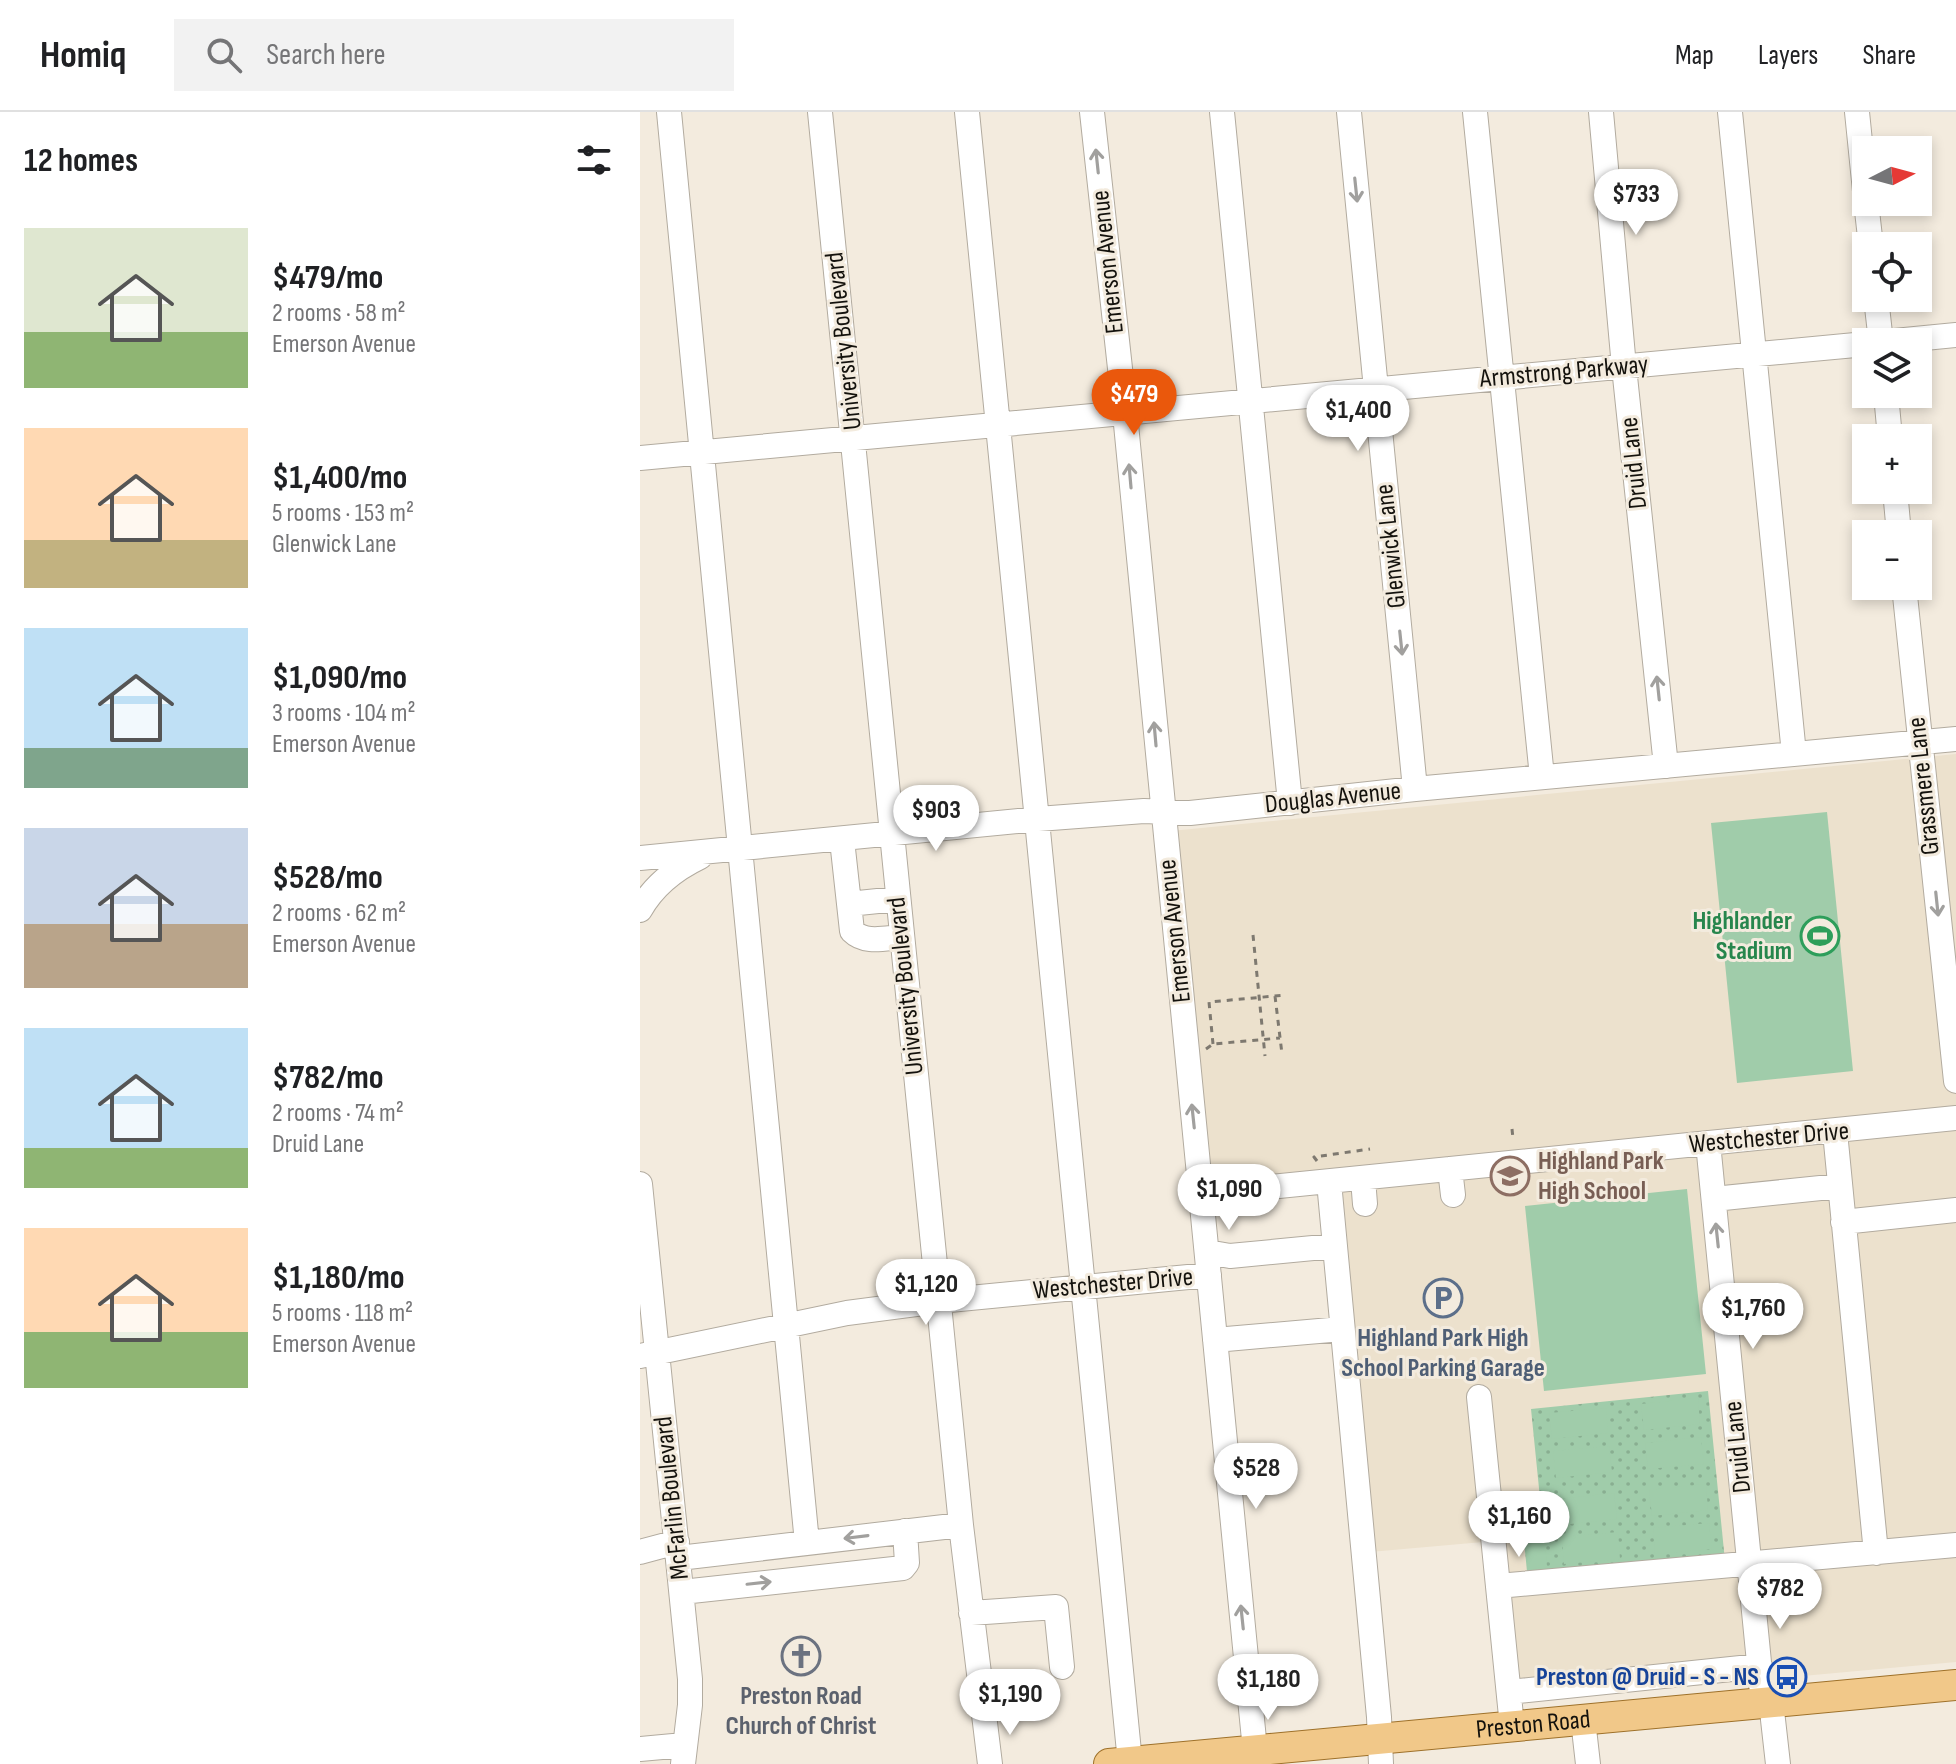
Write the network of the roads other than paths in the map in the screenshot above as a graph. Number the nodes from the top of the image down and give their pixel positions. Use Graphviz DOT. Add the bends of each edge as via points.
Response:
graph roads {
  1 [pos="669,112"];
  2 [pos="820,112"];
  3 [pos="967,112"];
  4 [pos="1092,112"];
  5 [pos="1222,112"];
  6 [pos="1349,112"];
  7 [pos="1475,112"];
  8 [pos="1601,112"];
  9 [pos="1730,112"];
  10 [pos="1857,112"];
  11 [pos="1859,136"];
  12 [pos="1956,335"];
  13 [pos="1932,337"];
  14 [pos="1852,345"];
  15 [pos="1754,354"];
  16 [pos="1624,367"];
  17 [pos="1502,378"];
  18 [pos="1376,391"];
  19 [pos="1251,402"];
  20 [pos="1125,414"];
  21 [pos="999,424"];
  22 [pos="854,438"];
  23 [pos="700,452"];
  24 [pos="640,458"];
  25 [pos="1905,600"];
  26 [pos="1956,739"];
  27 [pos="1919,743"];
  28 [pos="1794,754"];
  29 [pos="1666,766"];
  30 [pos="1542,777"];
  31 [pos="1415,789"];
  32 [pos="1290,803"];
  33 [pos="1163,812"];
  34 [pos="1038,819"];
  35 [pos="890,834"];
  36 [pos="842,840"];
  37 [pos="739,849"];
  38 [pos="709,852"];
  39 [pos="640,858"];
  40 [pos="897,899"];
  41 [pos="849,904"];
  42 [pos="640,910"];
  43 [pos="902,937"];
  44 [pos="1956,1081"];
  45 [pos="1956,1118"];
  46 [pos="1835,1132"];
  47 [pos="1708,1143"];
  48 [pos="1365,1167"];
  49 [pos="1450,1169"];
  50 [pos="1329,1182"];
  51 [pos="640,1184"];
  52 [pos="1840,1186"];
  53 [pos="1201,1194"];
  54 [pos="1453,1195"];
  55 [pos="1714,1199"];
  56 [pos="1365,1204"];
  57 [pos="1956,1210"];
  58 [pos="1843,1222"];
  59 [pos="1334,1246"];
  60 [pos="1208,1264"];
  61 [pos="1085,1287"];
  62 [pos="939,1301"];
  63 [pos="787,1324"];
  64 [pos="1342,1329"];
  65 [pos="1215,1340"];
  66 [pos="648,1354"];
  67 [pos="1479,1397"];
  68 [pos="961,1525"];
  69 [pos="905,1531"];
  70 [pos="807,1543"];
  71 [pos="1956,1545"];
  72 [pos="678,1550"];
  73 [pos="640,1552"];
  74 [pos="1876,1553"];
  75 [pos="1749,1564"];
  76 [pos="1498,1586"];
  77 [pos="682,1592"];
  78 [pos="971,1613"];
  79 [pos="1760,1666"];
  80 [pos="1062,1667"];
  81 [pos="1956,1685"];
  82 [pos="1509,1692"];
  83 [pos="1767,1702"];
  84 [pos="1583,1720"];
  85 [pos="1512,1726"];
  86 [pos="640,1749"];
  87 [pos="1255,1750"];
  88 [pos="1380,1751"];
  89 [pos="684,1755"];
  90 [pos="1182,1761"];
  91 [pos="1119,1763"];
  92 [pos="990,1764"];
  93 [pos="1588,1764"];
  94 [pos="1778,1764"];
  1 -- 23 [label="street"];
  2 -- 22 [label="street, University Boulevard"];
  3 -- 21 [label="street"];
  20 -- 4 [label="street, Emerson Avenue, one-way"];
  5 -- 19 [label="street"];
  6 -- 18 [label="street, Glenwick Lane, one-way"];
  7 -- 17 [label="street"];
  8 -- 16 [label="street, Druid Lane"];
  9 -- 15 [label="street"];
  10 -- 11 [label="street"];
  12 -- 13 [label="street"];
  14 -- 15 [label="street, Armstrong Parkway"];
  15 -- 16 [label="street, Armstrong Parkway"];
  15 -- 28 [label="street"];
  16 -- 17 [label="street, Armstrong Parkway"];
  29 -- 16 [label="street, Druid Lane, one-way"];
  17 -- 18 [label="street, Armstrong Parkway"];
  17 -- 30 [label="street"];
  18 -- 19 [label="street, Armstrong Parkway"];
  18 -- 31 [label="street, Glenwick Lane, one-way"];
  19 -- 20 [label="street, Armstrong Parkway"];
  19 -- 32 [label="street"];
  20 -- 21 [label="street, Armstrong Parkway"];
  33 -- 20 [label="street, Emerson Avenue, one-way"];
  21 -- 22 [label="street, Armstrong Parkway"];
  21 -- 34 [label="street"];
  22 -- 23 [label="street, Armstrong Parkway"];
  22 -- 35 [label="street, University Boulevard"];
  23 -- 24 [label="street, Armstrong Parkway"];
  23 -- 37 [label="street"];
  25 -- 27 [label="street, Grassmere Lane"];
  26 -- 27 [label="street, Douglas Avenue"];
  27 -- 28 [label="street, Douglas Avenue"];
  27 -- 44 [label="street, Grassmere Lane, one-way"];
  28 -- 29 [label="street, Douglas Avenue"];
  29 -- 30 [label="street, Douglas Avenue"];
  30 -- 31 [label="street, Douglas Avenue"];
  31 -- 32 [label="street, Douglas Avenue"];
  32 -- 33 [label="street, Douglas Avenue"];
  33 -- 34 [label="street, Douglas Avenue"];
  53 -- 33 [label="street, Emerson Avenue, one-way"];
  34 -- 35 [label="street, Douglas Avenue"];
  34 -- 61 [label="street"];
  35 -- 36 [label="street, Douglas Avenue"];
  35 -- 40 [label="street, University Boulevard"];
  36 -- 37 [label="street, Douglas Avenue"];
  36 -- 41 [label="street"];
  37 -- 38 [label="street, Douglas Avenue"];
  37 -- 63 [label="street"];
  38 -- 39 [label="street, Douglas Avenue"];
  38 -- 42 [label="street, Douglas Avenue" via="677,868"];
  40 -- 41 [label="street"];
  40 -- 43 [label="street, University Boulevard"];
  41 -- 43 [label="street" via="852,931 859,938"];
  43 -- 62 [label="street, University Boulevard"];
  45 -- 46 [label="street, Westchester Drive"];
  46 -- 47 [label="street, Westchester Drive"];
  46 -- 52 [label="street"];
  47 -- 49 [label="street, Westchester Drive"];
  47 -- 55 [label="street, Druid Lane"];
  48 -- 49 [label="street, Westchester Drive"];
  48 -- 50 [label="street, Westchester Drive"];
  48 -- 56 [label="street"];
  49 -- 54 [label="street"];
  50 -- 53 [label="street, Westchester Drive"];
  50 -- 59 [label="street"];
  51 -- 66 [label="street, McFarlin Boulevard"];
  52 -- 55 [label="street"];
  52 -- 58 [label="street"];
  53 -- 60 [label="street, Emerson Avenue"];
  75 -- 55 [label="street, Druid Lane, one-way"];
  57 -- 58 [label="street"];
  58 -- 74 [label="street"];
  59 -- 60 [label="street, Westchester Drive" via="1230,1256"];
  59 -- 64 [label="street"];
  60 -- 61 [label="street, Westchester Drive"];
  60 -- 65 [label="street, Emerson Avenue"];
  61 -- 62 [label="street, Westchester Drive"];
  61 -- 91 [label="street"];
  62 -- 63 [label="street, Westchester Drive"];
  62 -- 68 [label="street, University Boulevard"];
  63 -- 66 [label="street, Westchester Drive"];
  63 -- 70 [label="street"];
  64 -- 65 [label="street"];
  64 -- 88 [label="street"];
  87 -- 65 [label="street, Emerson Avenue, one-way"];
  66 -- 72 [label="street, McFarlin Boulevard"];
  67 -- 76 [label="street"];
  68 -- 69 [label="street"];
  68 -- 78 [label="street, University Boulevard"];
  69 -- 70 [label="street, one-way"];
  77 -- 69 [label="street, one-way" via="903,1568"];
  70 -- 72 [label="street"];
  71 -- 74 [label="street"];
  72 -- 73 [label="street"];
  72 -- 77 [label="street, McFarlin Boulevard"];
  74 -- 75 [label="street"];
  75 -- 76 [label="street"];
  75 -- 79 [label="street, Druid Lane"];
  76 -- 82 [label="street"];
  77 -- 89 [label="street, McFarlin Boulevard" via="690,1692"];
  78 -- 80 [label="street" via="1056,1607"];
  78 -- 92 [label="street, University Boulevard"];
  79 -- 82 [label="street"];
  79 -- 83 [label="street, Druid Lane"];
  81 -- 83 [label="main road, Preston Road"];
  82 -- 85 [label="street"];
  83 -- 84 [label="main road, Preston Road"];
  83 -- 94 [label="street, Druid Lane"];
  84 -- 85 [label="main road, Preston Road"];
  84 -- 93 [label="street"];
  85 -- 88 [label="main road, Preston Road"];
  86 -- 89 [label="street"];
  87 -- 88 [label="main road, Preston Road"];
  87 -- 90 [label="main road, Preston Road"];
  90 -- 91 [label="main road, Preston Road"];
}
